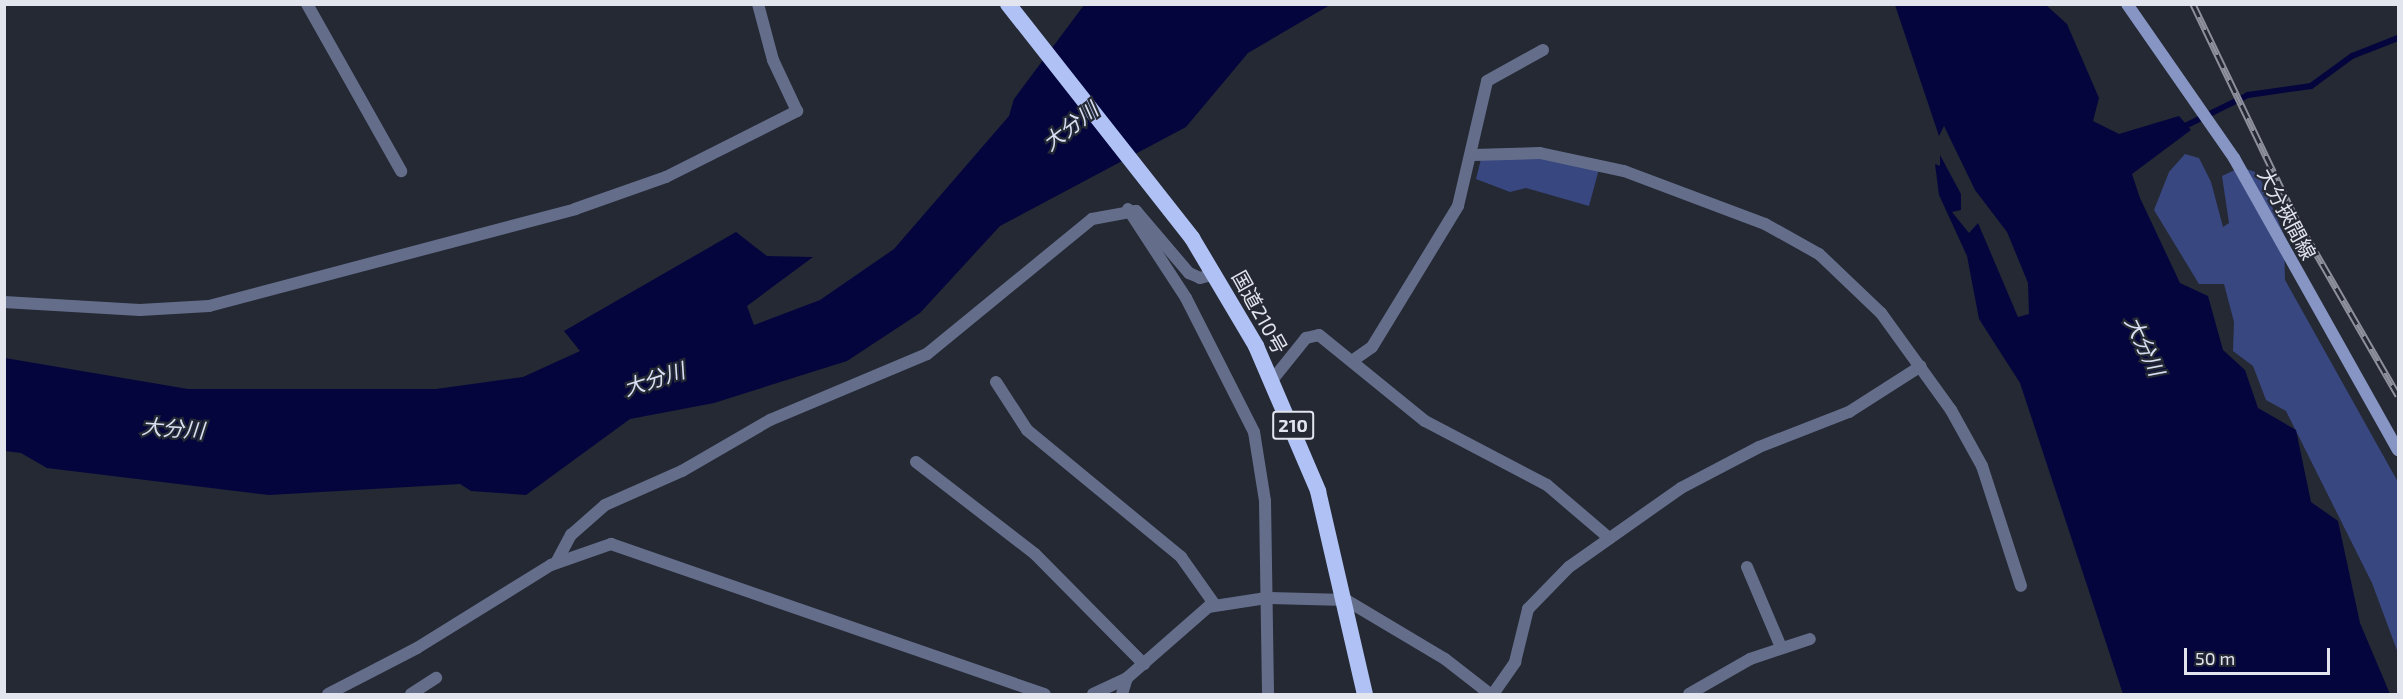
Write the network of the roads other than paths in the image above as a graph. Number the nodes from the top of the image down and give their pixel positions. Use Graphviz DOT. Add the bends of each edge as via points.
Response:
graph roads {
  1 [pos="307,4"];
  2 [pos="758,4"];
  3 [pos="1008,4"];
  4 [pos="2127,4"];
  5 [pos="1543,50"];
  6 [pos="1473,155"];
  7 [pos="400,171"];
  8 [pos="1128,209"];
  9 [pos="1215,274"];
  10 [pos="4,302"];
  11 [pos="1352,362"];
  12 [pos="1921,366"];
  13 [pos="1272,379"];
  14 [pos="996,382"];
  15 [pos="2398,450"];
  16 [pos="916,462"];
  17 [pos="1609,538"];
  18 [pos="557,561"];
  19 [pos="1747,567"];
  20 [pos="2021,586"];
  21 [pos="1266,598"];
  22 [pos="1346,600"];
  23 [pos="1215,605"];
  24 [pos="1810,639"];
  25 [pos="1781,647"];
  26 [pos="1144,664"];
  27 [pos="436,678"];
  28 [pos="1127,678"];
  29 [pos="328,694"];
  30 [pos="411,694"];
  31 [pos="1044,694"];
  32 [pos="1093,694"];
  33 [pos="1122,694"];
  34 [pos="1268,694"];
  35 [pos="1365,694"];
  36 [pos="1492,694"];
  37 [pos="1689,694"];
  1 -- 7 [label="street"];
  2 -- 10 [label="street" via="773,60 797,111 666,177 575,209 209,306 140,310"];
  3 -- 9 [label="highway, 国道210号 / 210"];
  4 -- 15 [label="main road, 大分挾間線" via="2234,158"];
  5 -- 6 [label="street" via="1488,81"];
  6 -- 11 [label="street" via="1462,197 1435,238 1423,270 1372,347"];
  6 -- 12 [label="street" via="1523,151 1592,163 1680,189 1785,233 1840,273 1881,313"];
  8 -- 9 [label="street" via="1143,214 1189,273 1200,278"];
  8 -- 18 [label="street" via="1083,224 915,362 770,420 682,471 605,505 571,535"];
  8 -- 21 [label="street" via="1186,298 1254,432 1264,481"];
  9 -- 13 [label="highway, 国道210号 / 210"];
  11 -- 13 [label="street" via="1314,334"];
  11 -- 17 [label="street" via="1441,432 1547,485"];
  12 -- 17 [label="street" via="1849,412 1719,467"];
  12 -- 20 [label="street" via="1982,466"];
  13 -- 22 [label="highway, 国道210号 / 210" via="1318,491"];
  14 -- 23 [label="street" via="1027,430 1181,557"];
  16 -- 26 [label="street" via="1035,554"];
  17 -- 36 [label="street" via="1558,576 1528,609 1515,662"];
  18 -- 29 [label="street" via="417,648"];
  18 -- 31 [label="street" via="594,547 633,548"];
  19 -- 25 [label="street"];
  21 -- 22 [label="street"];
  21 -- 23 [label="street"];
  21 -- 34 [label="street"];
  22 -- 35 [label="highway, 国道210号 / 210"];
  22 -- 36 [label="street" via="1445,658"];
  23 -- 26 [label="street" via="1193,617"];
  24 -- 25 [label="street"];
  25 -- 37 [label="street"];
  26 -- 28 [label="street"];
  27 -- 30 [label="street"];
  28 -- 32 [label="street"];
  28 -- 33 [label="street"];
}
